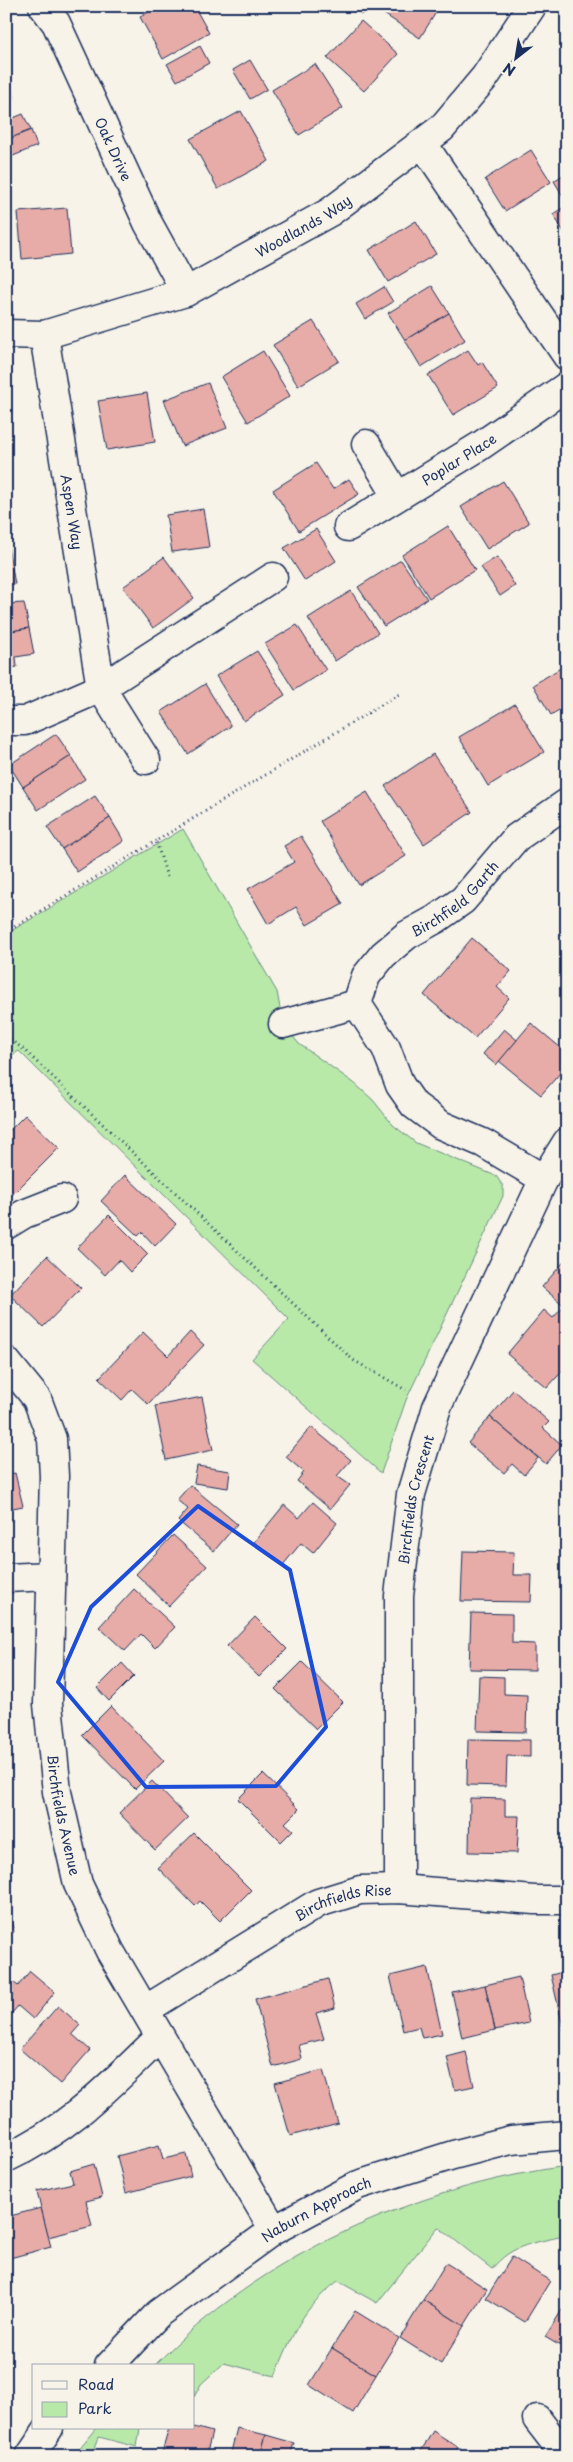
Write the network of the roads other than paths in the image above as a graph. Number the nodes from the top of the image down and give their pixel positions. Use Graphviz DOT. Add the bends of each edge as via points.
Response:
graph roads {
  1 [pos="43,6"];
  2 [pos="532,6"];
  3 [pos="423,144"];
  4 [pos="186,292"];
  5 [pos="6,334"];
  6 [pos="44,335"];
  7 [pos="567,356"];
  8 [pos="567,386"];
  9 [pos="366,444"];
  10 [pos="397,496"];
  11 [pos="348,527"];
  12 [pos="273,577"];
  13 [pos="101,688"];
  14 [pos="6,721"];
  15 [pos="146,760"];
  16 [pos="567,803"];
  17 [pos="357,1004"];
  18 [pos="282,1024"];
  19 [pos="567,1142"];
  20 [pos="544,1179"];
  21 [pos="62,1199"];
  22 [pos="6,1225"];
  23 [pos="6,1361"];
  24 [pos="51,1576"];
  25 [pos="6,1578"];
  26 [pos="399,1889"];
  27 [pos="567,1900"];
  28 [pos="145,2010"];
  29 [pos="160,2037"];
  30 [pos="567,2136"];
  31 [pos="6,2158"];
  32 [pos="274,2230"];
  33 [pos="111,2364"];
  34 [pos="537,2419"];
  35 [pos="48,2430"];
  36 [pos="567,2454"];
  37 [pos="30,2456"];
  1 -- 4 [label="street, Oak Drive" via="56,23 148,223"];
  2 -- 3 [label="street, Woodlands Way" via="485,78 442,128"];
  3 -- 4 [label="street, Woodlands Way" via="330,212"];
  3 -- 7 [label="street"];
  4 -- 6 [label="street, Woodlands Way"];
  5 -- 6 [label="street, Woodlands Way"];
  6 -- 13 [label="street, Aspen Way"];
  8 -- 10 [label="street, Poplar Place" via="480,446"];
  9 -- 10 [label="street"];
  10 -- 11 [label="street, Poplar Place"];
  12 -- 13 [label="street"];
  13 -- 14 [label="street" via="25,721"];
  13 -- 15 [label="street, Aspen Way"];
  16 -- 17 [label="street, Birchfield Garth" via="516,838 463,900 407,935 384,954 366,976"];
  17 -- 18 [label="street"];
  17 -- 20 [label="street" via="386,1048 400,1085 414,1105 441,1125 483,1143"];
  19 -- 20 [label="street, Birchfields Crescent"];
  20 -- 26 [label="street, Birchfields Crescent" via="437,1407 411,1494 399,1596"];
  21 -- 22 [label="street"];
  23 -- 24 [label="street, Birchfields Avenue" via="37,1399 52,1439"];
  24 -- 25 [label="street"];
  24 -- 28 [label="street, Birchfields Avenue" via="48,1704 57,1792 78,1884 110,1951"];
  26 -- 27 [label="street, Birchfields Rise"];
  26 -- 28 [label="street, Birchfields Rise" via="360,1890 318,1904"];
  28 -- 29 [label="street, Birchfields Avenue"];
  29 -- 31 [label="street" via="82,2112 55,2132"];
  29 -- 32 [label="street, Birchfields Avenue"];
  30 -- 32 [label="street, Naburn Approach" via="510,2140 358,2185"];
  32 -- 33 [label="street, Naburn Approach" via="159,2313"];
  34 -- 36 [label="street"];
  35 -- 37 [label="street"];
}
